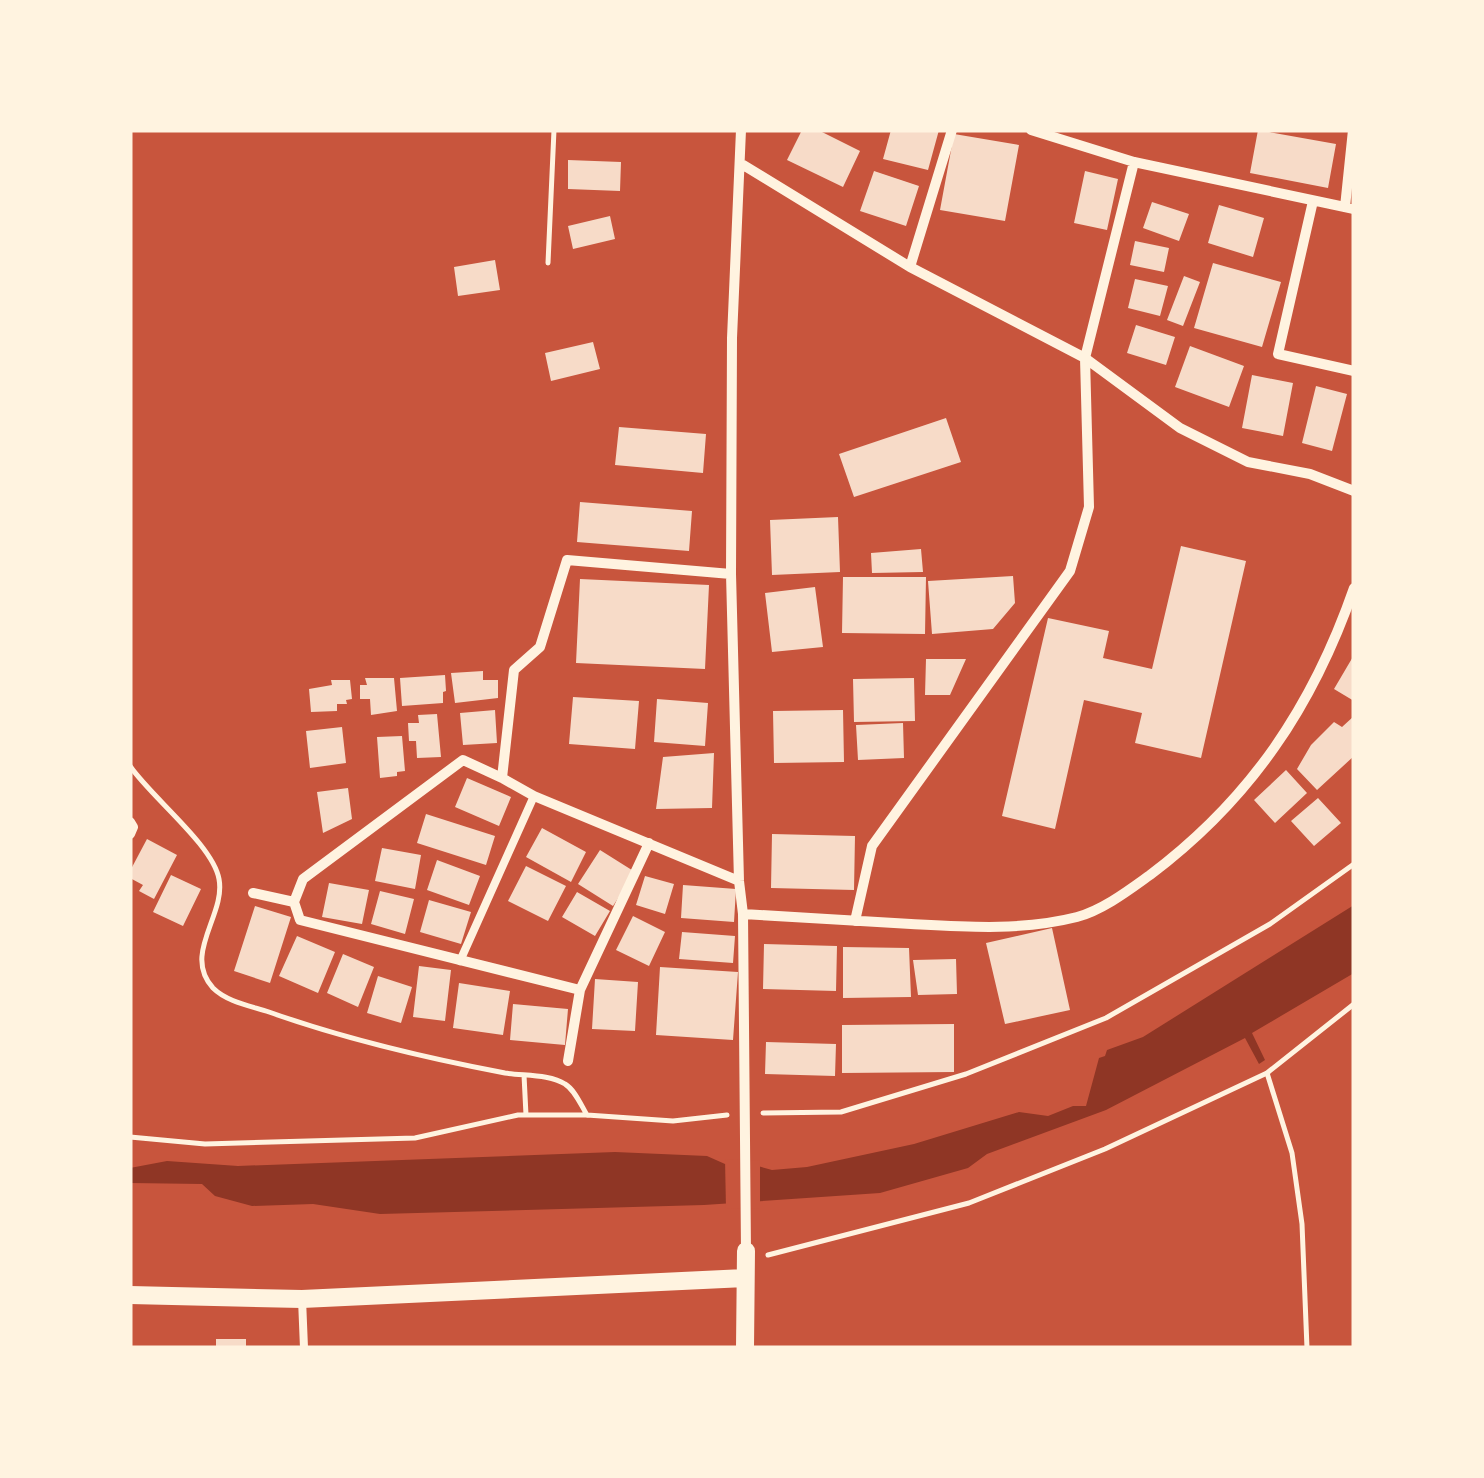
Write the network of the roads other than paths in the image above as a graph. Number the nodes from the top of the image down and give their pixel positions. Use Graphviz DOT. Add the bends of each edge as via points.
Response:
graph roads {
  1 [pos="741,130"];
  2 [pos="952,130"];
  3 [pos="1032,130"];
  4 [pos="1353,130"];
  5 [pos="1134,162"];
  6 [pos="740,163"];
  7 [pos="1313,200"];
  8 [pos="1349,208"];
  9 [pos="910,266"];
  10 [pos="1085,358"];
  11 [pos="1354,371"];
  12 [pos="1354,491"];
  13 [pos="731,574"];
  14 [pos="1354,588"];
  15 [pos="502,778"];
  16 [pos="534,796"];
  17 [pos="130,822"];
  18 [pos="130,834"];
  19 [pos="648,843"];
  20 [pos="739,881"];
  21 [pos="253,893"];
  22 [pos="294,902"];
  23 [pos="743,914"];
  24 [pos="855,921"];
  25 [pos="460,961"];
  26 [pos="580,990"];
  27 [pos="568,1061"];
  28 [pos="746,1263"];
  29 [pos="130,1295"];
  30 [pos="302,1299"];
  31 [pos="304,1348"];
  32 [pos="744,1348"];
  1 -- 6 [label="street"];
  2 -- 9 [label="street"];
  3 -- 5 [label="street"];
  4 -- 8 [label="street"];
  5 -- 7 [label="street"];
  5 -- 10 [label="street"];
  6 -- 9 [label="street"];
  6 -- 13 [label="street"];
  7 -- 8 [label="street"];
  7 -- 11 [label="street" via="1278,354"];
  9 -- 10 [label="street"];
  10 -- 12 [label="street" via="1180,428 1248,462"];
  10 -- 24 [label="street" via="1089,507 1070,571 872,846"];
  13 -- 15 [label="street" via="567,560 540,647 514,670"];
  13 -- 20 [label="street"];
  14 -- 24 [label="street" via="1316,682 1276,750 1234,801 1129,890 1080,916 1003,929"];
  15 -- 16 [label="street"];
  15 -- 22 [label="street" via="463,760 303,879"];
  16 -- 19 [label="street"];
  16 -- 25 [label="lane"];
  17 -- 18 [label="street"];
  19 -- 20 [label="street"];
  19 -- 26 [label="street"];
  20 -- 23 [label="street"];
  21 -- 22 [label="street"];
  22 -- 25 [label="street" via="300,920"];
  23 -- 24 [label="street"];
  23 -- 28 [label="street"];
  25 -- 26 [label="street"];
  26 -- 27 [label="street"];
  28 -- 30 [label="street"];
  28 -- 32 [label="street"];
  29 -- 30 [label="street"];
  30 -- 31 [label="lane"];
}
